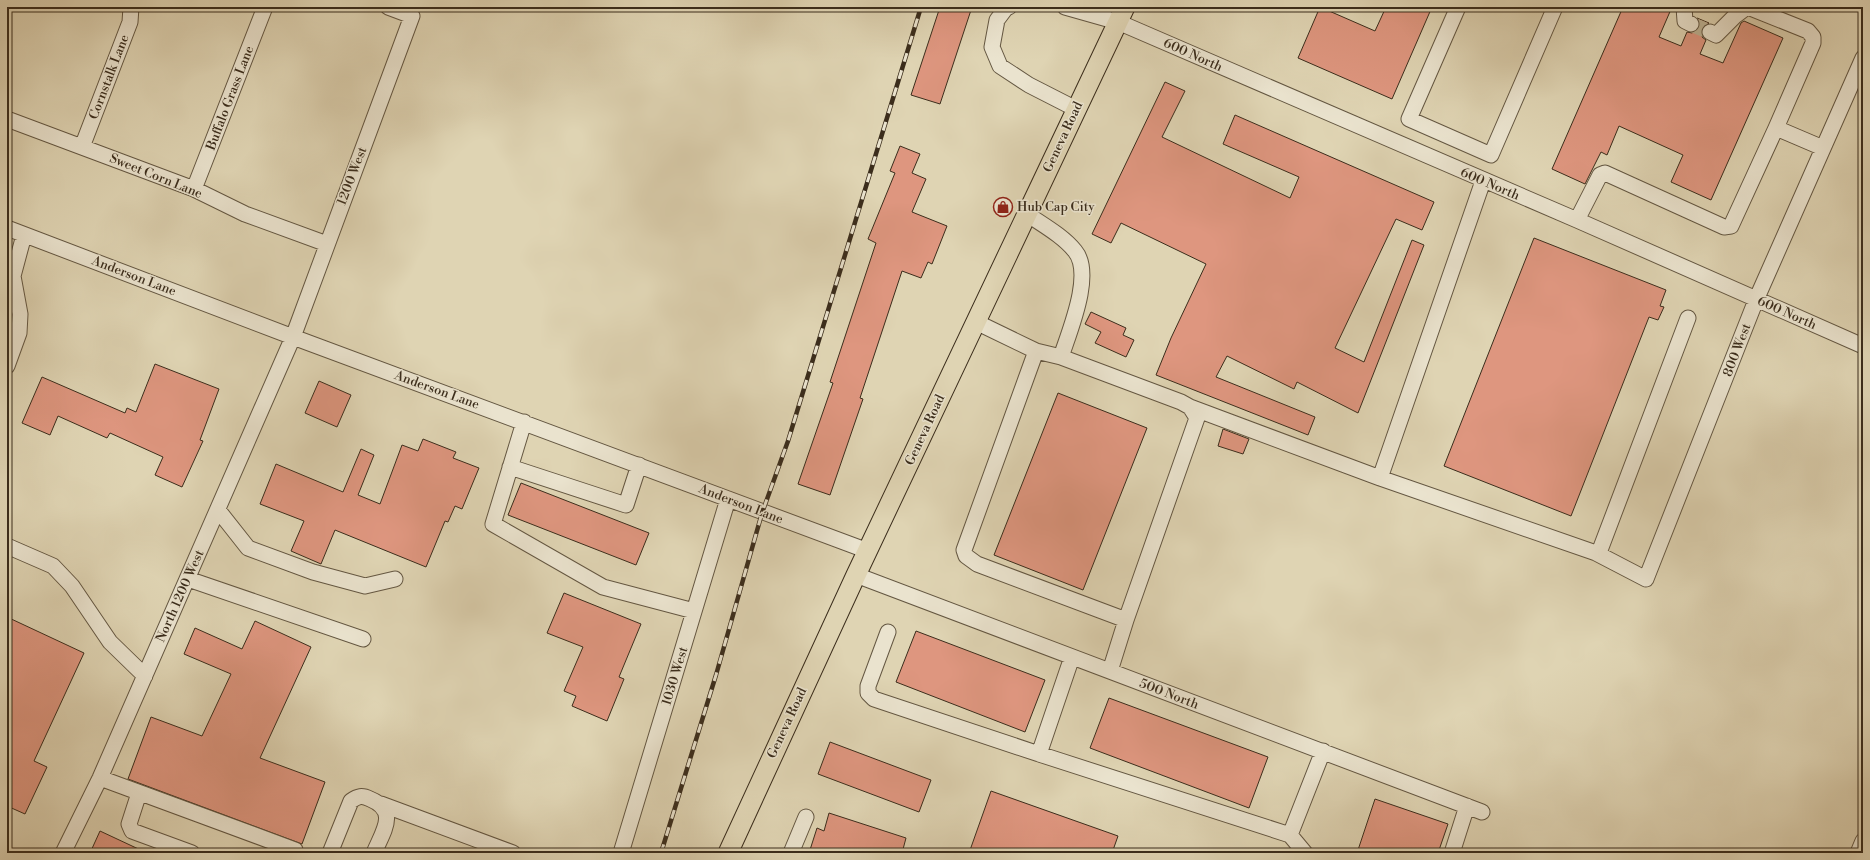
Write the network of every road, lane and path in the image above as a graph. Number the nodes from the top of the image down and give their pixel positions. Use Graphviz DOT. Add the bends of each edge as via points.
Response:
graph roads {
  1 [pos="131,7"];
  2 [pos="265,7"];
  3 [pos="388,7"];
  4 [pos="1009,7"];
  5 [pos="1065,7"];
  6 [pos="1458,7"];
  7 [pos="1555,7"];
  8 [pos="1684,7"];
  9 [pos="1747,7"];
  10 [pos="1121,14"];
  11 [pos="1691,24"];
  12 [pos="1710,32"];
  13 [pos="1863,58"];
  14 [pos="1076,109"];
  15 [pos="7,119"];
  16 [pos="1776,128"];
  17 [pos="82,147"];
  18 [pos="1823,148"];
  19 [pos="1483,181"];
  20 [pos="194,189"];
  21 [pos="1027,214"];
  22 [pos="1577,220"];
  23 [pos="7,228"];
  24 [pos="24,235"];
  25 [pos="327,244"];
  26 [pos="10,274"];
  27 [pos="1756,300"];
  28 [pos="1688,318"];
  29 [pos="976,322"];
  30 [pos="293,337"];
  31 [pos="1863,346"];
  32 [pos="1036,351"];
  33 [pos="1062,358"];
  34 [pos="7,366"];
  35 [pos="1190,407"];
  36 [pos="524,422"];
  37 [pos="639,465"];
  38 [pos="510,467"];
  39 [pos="1380,478"];
  40 [pos="728,499"];
  41 [pos="218,510"];
  42 [pos="7,546"];
  43 [pos="868,551"];
  44 [pos="1596,553"];
  45 [pos="856,575"];
  46 [pos="188,579"];
  47 [pos="395,580"];
  48 [pos="694,611"];
  49 [pos="1126,620"];
  50 [pos="888,632"];
  51 [pos="363,639"];
  52 [pos="1072,657"];
  53 [pos="1110,671"];
  54 [pos="145,676"];
  55 [pos="1323,752"];
  56 [pos="1039,754"];
  57 [pos="100,778"];
  58 [pos="139,793"];
  59 [pos="381,804"];
  60 [pos="1467,806"];
  61 [pos="1482,812"];
  62 [pos="806,817"];
  63 [pos="1290,835"];
  64 [pos="1863,841"];
  65 [pos="63,853"];
  66 [pos="192,853"];
  67 [pos="295,853"];
  68 [pos="330,853"];
  69 [pos="374,853"];
  70 [pos="513,853"];
  71 [pos="621,853"];
  72 [pos="728,853"];
  73 [pos="791,853"];
  74 [pos="1305,853"];
  75 [pos="1452,853"];
  76 [pos="1858,853"];
  1 -- 17 [label="street, Cornstalk Lane" via="130,22"];
  2 -- 20 [label="street, Buffalo Grass Lane"];
  3 -- 25 [label="street, 1200 West" via="412,16"];
  4 -- 14 [label="street" via="997,20 992,48 1000,66 1029,85"];
  5 -- 10 [label="street, 600 North"];
  6 -- 7 [label="street" via="1409,119 1490,155"];
  8 -- 11 [label="street" via="1685,21"];
  9 -- 12 [label="street" via="1716,35"];
  9 -- 16 [label="street" via="1808,31 1813,37 1813,44"];
  10 -- 14 [label="main road, Geneva Road"];
  10 -- 19 [label="street, 600 North"];
  13 -- 18 [label="street, 800 West"];
  14 -- 21 [label="main road, Geneva Road"];
  15 -- 17 [label="street, Sweet Corn Lane"];
  16 -- 18 [label="street"];
  16 -- 22 [label="street" via="1731,226 1724,227 1605,173 1600,175"];
  17 -- 20 [label="street, Sweet Corn Lane"];
  18 -- 27 [label="street, 800 West"];
  19 -- 22 [label="street, 600 North"];
  19 -- 39 [label="street"];
  20 -- 25 [label="street, Sweet Corn Lane" via="239,212"];
  21 -- 29 [label="main road, Geneva Road"];
  21 -- 33 [label="street" via="1076,252 1083,272 1081,290"];
  22 -- 27 [label="street, 600 North"];
  23 -- 24 [label="street, Anderson Lane"];
  24 -- 26 [label="street"];
  24 -- 30 [label="street, Anderson Lane"];
  25 -- 30 [label="street, 1200 West"];
  26 -- 34 [label="street" via="20,314 19,333"];
  27 -- 31 [label="street, 600 North"];
  27 -- 44 [label="street, 800 West" via="1646,579"];
  28 -- 44 [label="street" via="1600,550"];
  29 -- 32 [label="street"];
  29 -- 43 [label="main road, Geneva Road"];
  30 -- 36 [label="street, Anderson Lane"];
  30 -- 41 [label="street, North 1200 West"];
  32 -- 33 [label="street"];
  32 -- 49 [label="street" via="964,550 966,556 977,564"];
  33 -- 35 [label="street"];
  35 -- 39 [label="street"];
  35 -- 49 [label="street" via="1197,418"];
  36 -- 37 [label="street, Anderson Lane"];
  36 -- 38 [label="street"];
  37 -- 38 [label="street" via="626,505"];
  37 -- 40 [label="street, Anderson Lane"];
  38 -- 48 [label="street" via="493,524 603,587"];
  39 -- 44 [label="street"];
  40 -- 43 [label="street, Anderson Lane"];
  40 -- 48 [label="street, 1030 West"];
  41 -- 46 [label="street, North 1200 West"];
  41 -- 47 [label="street" via="248,548 313,572 365,586"];
  42 -- 54 [label="street" via="53,566 72,586 110,642"];
  43 -- 45 [label="main road, Geneva Road"];
  45 -- 52 [label="street, 500 North"];
  45 -- 72 [label="main road, Geneva Road"];
  46 -- 51 [label="street"];
  46 -- 54 [label="street, North 1200 West"];
  48 -- 71 [label="street, 1030 West"];
  49 -- 53 [label="street"];
  50 -- 56 [label="street" via="868,686 868,693 874,699"];
  52 -- 53 [label="street, 500 North"];
  52 -- 56 [label="street"];
  53 -- 55 [label="street, 500 North"];
  54 -- 57 [label="street, North 1200 West"];
  55 -- 60 [label="street, 500 North"];
  55 -- 63 [label="street"];
  56 -- 63 [label="street"];
  57 -- 58 [label="street"];
  57 -- 65 [label="street, North 1200 West"];
  58 -- 66 [label="street" via="129,824 132,831"];
  58 -- 67 [label="street" via="295,850"];
  59 -- 68 [label="street" via="361,796 351,801"];
  59 -- 69 [label="street" via="386,809 387,823"];
  59 -- 70 [label="street"];
  60 -- 61 [label="street, 500 North"];
  60 -- 75 [label="street"];
  62 -- 73 [label="street"];
  63 -- 74 [label="street"];
  64 -- 76 [label="street"];
}
